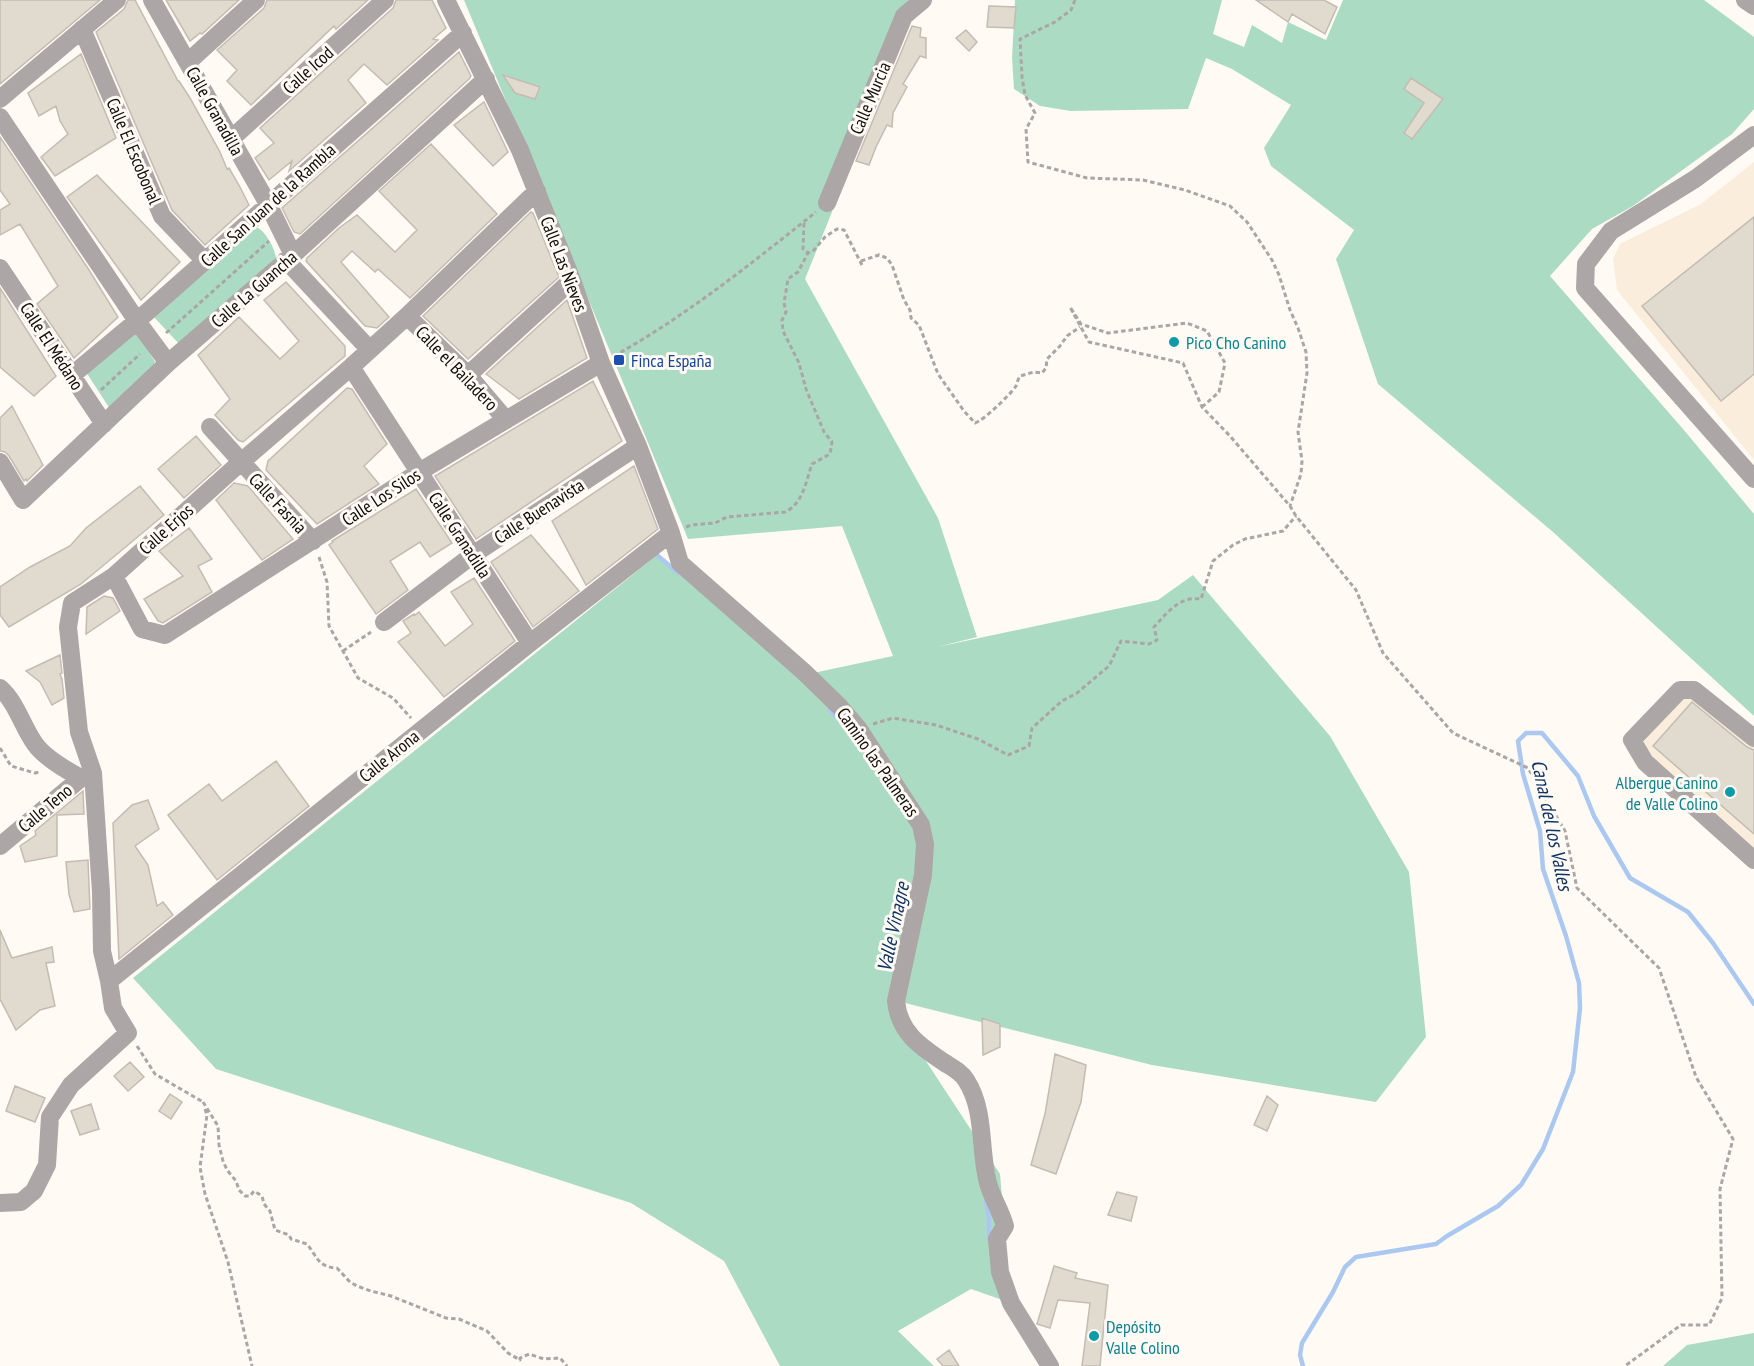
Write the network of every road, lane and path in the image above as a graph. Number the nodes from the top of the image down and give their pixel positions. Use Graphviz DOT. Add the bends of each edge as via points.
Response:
graph roads {
  1 [pos="117,0"];
  2 [pos="152,0"];
  3 [pos="256,0"];
  4 [pos="385,0"];
  5 [pos="446,0"];
  6 [pos="923,0"];
  7 [pos="1075,0"];
  8 [pos="1745,0"];
  9 [pos="1754,6"];
  10 [pos="82,29"];
  11 [pos="463,33"];
  12 [pos="188,62"];
  13 [pos="486,79"];
  14 [pos="0,99"];
  15 [pos="0,117"];
  16 [pos="1754,135"];
  17 [pos="231,139"];
  18 [pos="537,191"];
  19 [pos="827,203"];
  20 [pos="268,204"];
  21 [pos="805,221"];
  22 [pos="281,232"];
  23 [pos="808,253"];
  24 [pos="289,257"];
  25 [pos="205,261"];
  26 [pos="0,268"];
  27 [pos="572,280"];
  28 [pos="407,316"];
  29 [pos="137,321"];
  30 [pos="1080,327"];
  31 [pos="154,343"];
  32 [pos="370,350"];
  33 [pos="168,363"];
  34 [pos="601,363"];
  35 [pos="351,367"];
  36 [pos="468,375"];
  37 [pos="71,376"];
  38 [pos="88,400"];
  39 [pos="1202,407"];
  40 [pos="506,420"];
  41 [pos="104,424"];
  42 [pos="210,427"];
  43 [pos="638,446"];
  44 [pos="0,462"];
  45 [pos="241,462"];
  46 [pos="419,472"];
  47 [pos="1754,479"];
  48 [pos="1290,506"];
  49 [pos="1296,516"];
  50 [pos="671,533"];
  51 [pos="313,541"];
  52 [pos="474,554"];
  53 [pos="114,576"];
  54 [pos="384,622"];
  55 [pos="530,643"];
  56 [pos="343,651"];
  57 [pos="0,688"];
  58 [pos="858,728"];
  59 [pos="422,730"];
  60 [pos="1754,738"];
  61 [pos="0,748"];
  62 [pos="61,767"];
  63 [pos="87,775"];
  64 [pos="0,846"];
  65 [pos="1754,860"];
  66 [pos="109,981"];
  67 [pos="128,1033"];
  68 [pos="203,1102"];
  69 [pos="0,1203"];
  70 [pos="252,1366"];
  71 [pos="567,1366"];
  72 [pos="1050,1366"];
  73 [pos="1625,1366"];
  1 -- 10 [label="street"];
  2 -- 12 [label="street, Calle Granadilla"];
  3 -- 12 [label="street"];
  4 -- 17 [label="street, Calle Icod"];
  5 -- 11 [label="street, Calle Las Nieves"];
  6 -- 19 [label="street, Calle Murcia" via="904,16"];
  7 -- 48 [label="path" via="1071,10 1055,22 1020,39 1022,77 1035,113 1026,129 1028,162 1087,178 1143,180 1185,190 1230,206 1246,222 1279,275 1306,352 1307,373 1298,432 1301,474"];
  8 -- 9 [label="street"];
  10 -- 14 [label="street"];
  10 -- 25 [label="street, Calle El Escobonal" via="162,216"];
  11 -- 13 [label="street, Calle Las Nieves"];
  11 -- 20 [label="street, Calle San Juan de la Rambla"];
  12 -- 17 [label="street, Calle Granadilla"];
  13 -- 18 [label="street, Calle Las Nieves"];
  13 -- 24 [label="street, Calle La Guancha"];
  15 -- 29 [label="street"];
  16 -- 47 [label="street" via="1695,179 1611,231 1586,264 1585,288"];
  17 -- 20 [label="street, Calle Granadilla"];
  18 -- 27 [label="street, Calle Las Nieves"];
  18 -- 28 [label="street, Calle Erjos"];
  19 -- 21 [label="path"];
  20 -- 22 [label="street, Calle Granadilla"];
  20 -- 25 [label="street, Calle San Juan de la Rambla"];
  21 -- 23 [label="path" via="802,249"];
  21 -- 34 [label="path" via="647,338"];
  22 -- 24 [label="street, Calle Granadilla"];
  22 -- 31 [label="path"];
  23 -- 30 [label="path" via="837,229 844,230 861,263 879,255 887,258 938,374 975,423 1002,402 1020,376 1042,373 1047,359"];
  23 -- 50 [label="path" via="798,272 788,279 783,331 824,432 832,442 830,454 812,464 807,487 793,508 785,512 727,517"];
  24 -- 32 [label="street, Calle Granadilla"];
  24 -- 33 [label="street, Calle La Guancha"];
  25 -- 29 [label="street, Calle San Juan de la Rambla"];
  26 -- 37 [label="street, Calle El Médano"];
  27 -- 34 [label="street, Calle Las Nieves"];
  27 -- 36 [label="street"];
  28 -- 32 [label="street, Calle Erjos"];
  28 -- 36 [label="street, Calle el Bailadero"];
  29 -- 31 [label="street"];
  29 -- 37 [label="street, Calle San Juan de la Rambla"];
  30 -- 39 [label="path" via="1089,342 1183,363"];
  30 -- 39 [label="path" via="1070,307 1081,324 1108,333 1187,323 1207,331 1225,363 1219,392"];
  31 -- 33 [label="street"];
  31 -- 38 [label="path"];
  32 -- 35 [label="street, Calle Erjos"];
  33 -- 41 [label="street, Calle La Guancha"];
  34 -- 40 [label="street, Calle Los Silos"];
  34 -- 43 [label="street, Calle Las Nieves"];
  35 -- 45 [label="street, Calle Erjos"];
  35 -- 46 [label="street, Calle Granadilla"];
  36 -- 40 [label="street, Calle el Bailadero"];
  37 -- 38 [label="street, Calle El Médano"];
  38 -- 41 [label="street, Calle El Médano"];
  39 -- 48 [label="path"];
  40 -- 46 [label="street, Calle Los Silos"];
  41 -- 44 [label="street, Calle La Guancha" via="23,500"];
  42 -- 45 [label="street, Calle Fasnia"];
  43 -- 50 [label="street, Calle Las Nieves"];
  43 -- 52 [label="street, Calle Buenavista"];
  45 -- 51 [label="street, Calle Fasnia"];
  45 -- 53 [label="street, Calle Erjos"];
  46 -- 51 [label="street, Calle Los Silos"];
  46 -- 52 [label="street, Calle Granadilla"];
  48 -- 49 [label="path"];
  49 -- 58 [label="path" via="1283,531 1245,539 1213,561 1201,598 1189,597 1172,608 1154,627 1156,640 1149,644 1121,641 1109,666 1032,728 1029,746 1008,755 978,739 936,725 893,718"];
  49 -- 73 [label="path" via="1356,590 1383,653 1453,733 1528,768 1565,831 1577,888 1659,968 1696,1077 1733,1139 1720,1189 1722,1298 1709,1325 1681,1325"];
  50 -- 55 [label="street, Calle Arona"];
  50 -- 58 [label="street, Camino las Palmeras" via="680,563 804,672"];
  51 -- 53 [label="street, Calle Los Silos" via="165,635 142,629"];
  51 -- 56 [label="path, Calle Fasnia" via="327,582 329,626"];
  52 -- 54 [label="street, Calle Buenavista"];
  52 -- 55 [label="street, Calle Granadilla"];
  53 -- 63 [label="street, Calle Erjos" via="72,603 68,627"];
  54 -- 56 [label="path"];
  55 -- 59 [label="street, Calle Arona"];
  56 -- 59 [label="path, Calle Fasnia" via="358,678 393,698"];
  57 -- 62 [label="street" via="10,697 36,746"];
  58 -- 72 [label="street, Camino las Palmeras" via="921,825 925,844 923,875 897,1011 907,1034 967,1081 978,1108 988,1184 1005,1226 997,1239 1000,1272 1011,1303"];
  59 -- 66 [label="street, Calle Arona"];
  60 -- 65 [label="street" via="1694,690 1680,690 1632,740 1645,762"];
  61 -- 62 [label="path" via="11,766 34,773"];
  62 -- 63 [label="street"];
  63 -- 64 [label="street, Calle Teno"];
  63 -- 66 [label="street, Calle Erjos" via="101,892 102,951"];
  66 -- 67 [label="street, Calle Erjos" via="113,1008"];
  67 -- 68 [label="path" via="155,1074"];
  67 -- 69 [label="street" via="71,1084 50,1117 47,1166 34,1191 21,1202"];
  68 -- 70 [label="path" via="207,1115 200,1167 228,1262"];
  68 -- 71 [label="path" via="218,1126 223,1161 239,1190 245,1196 254,1191 262,1196 275,1230 307,1244 321,1264 337,1268 357,1286 487,1331 520,1360 529,1354 544,1359 560,1358"];
}
